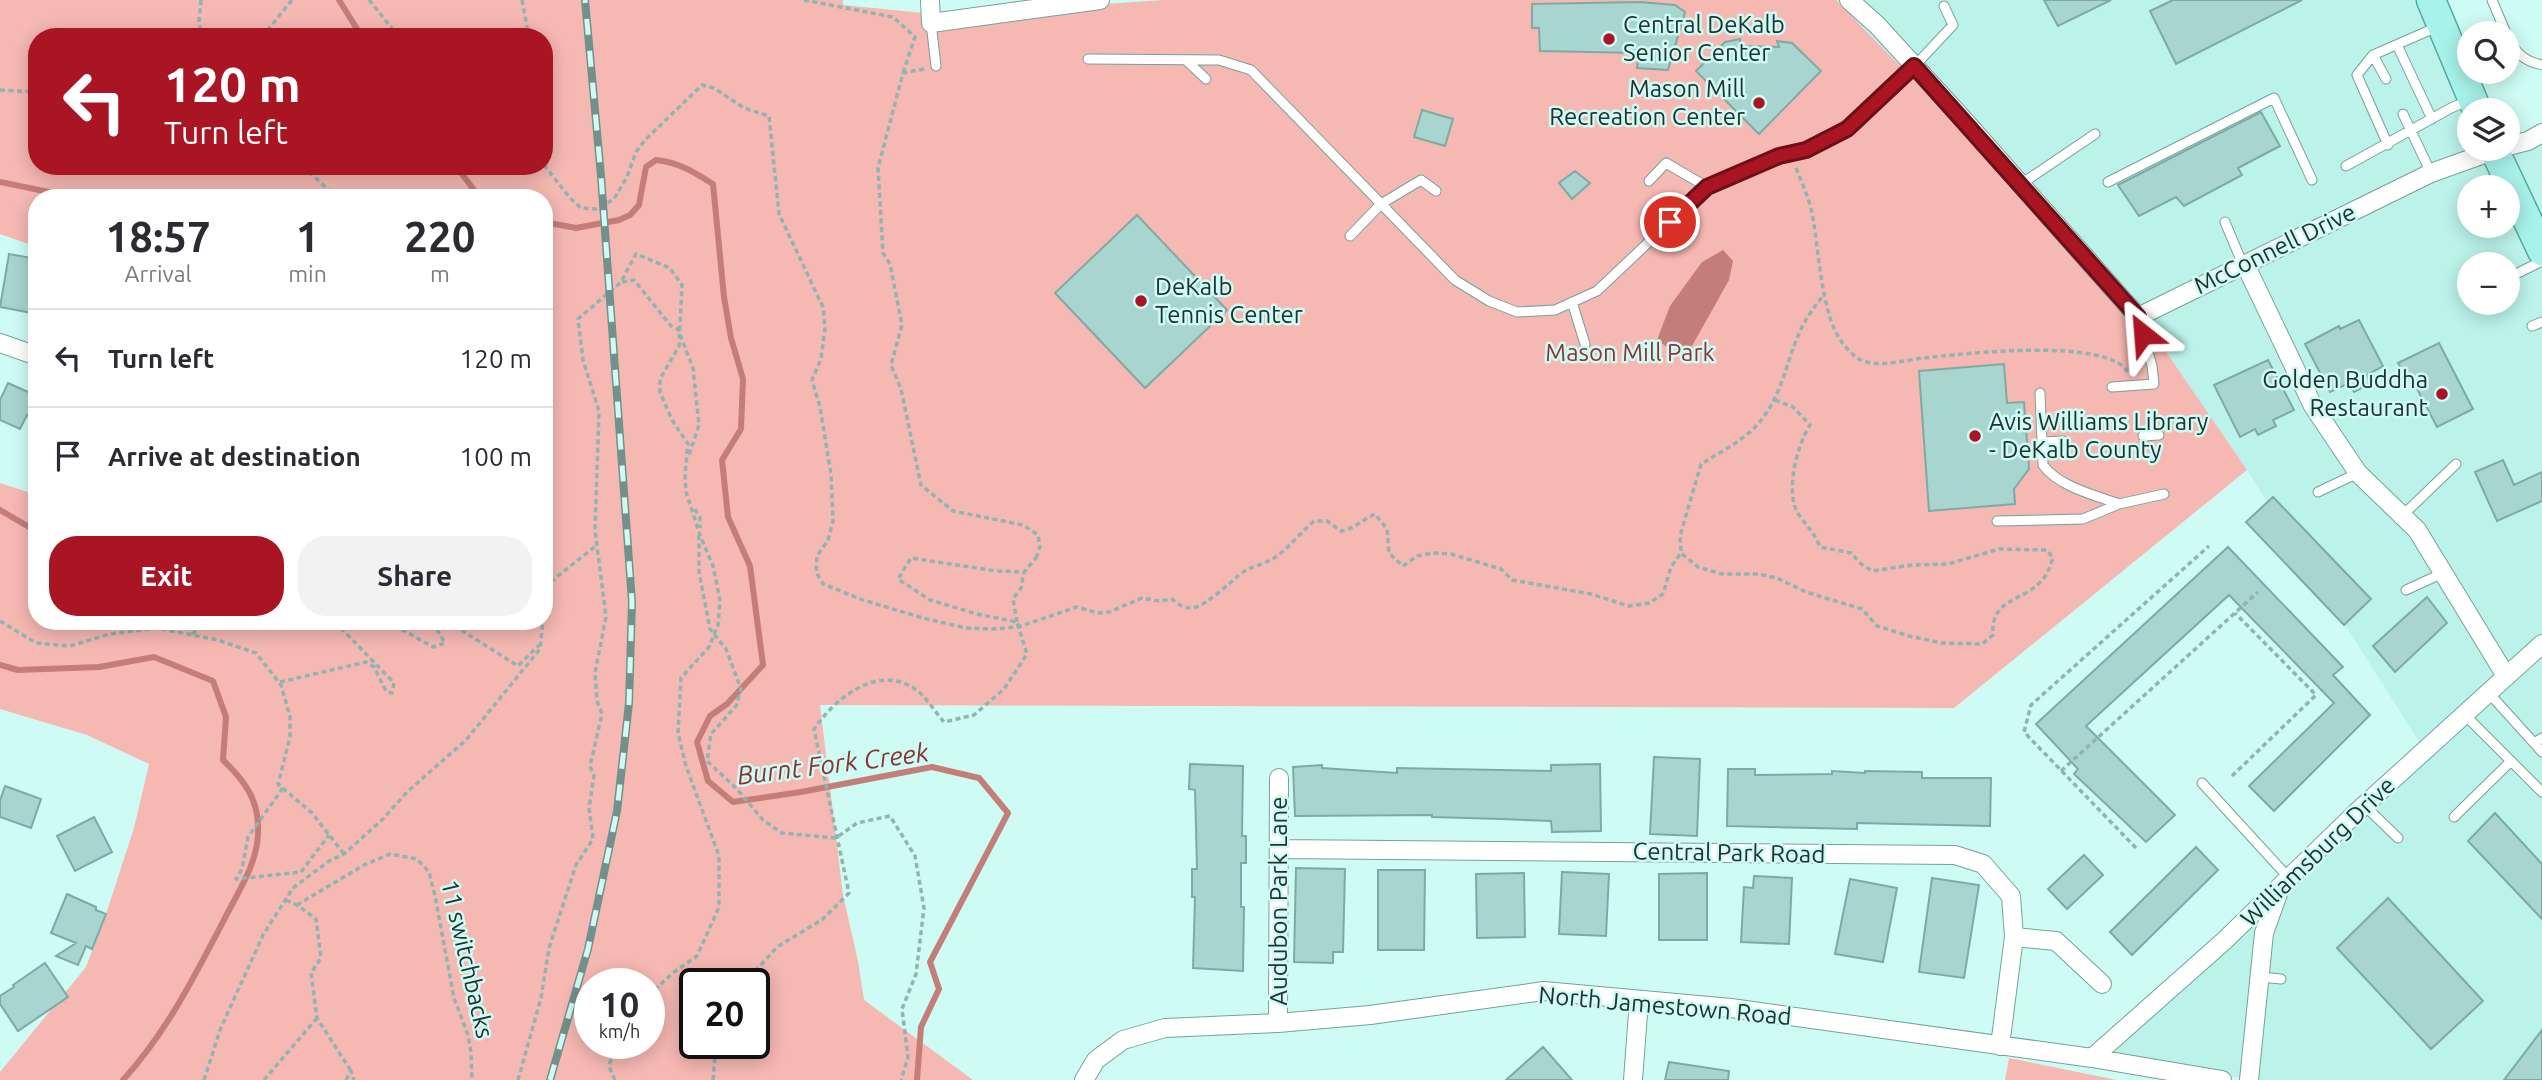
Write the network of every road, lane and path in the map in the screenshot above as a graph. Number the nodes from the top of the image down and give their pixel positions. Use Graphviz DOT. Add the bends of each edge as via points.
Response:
graph roads {
  1 [pos="201,0"];
  2 [pos="292,0"];
  3 [pos="369,0"];
  4 [pos="522,0"];
  5 [pos="804,0"];
  6 [pos="930,0"];
  7 [pos="1100,0"];
  8 [pos="1849,0"];
  9 [pos="2492,0"];
  10 [pos="1944,6"];
  11 [pos="2436,13"];
  12 [pos="2501,21"];
  13 [pos="931,23"];
  14 [pos="200,28"];
  15 [pos="269,28"];
  16 [pos="392,28"];
  17 [pos="527,28"];
  18 [pos="2397,45"];
  19 [pos="2374,55"];
  20 [pos="2520,56"];
  21 [pos="1088,59"];
  22 [pos="1187,61"];
  23 [pos="2542,65"];
  24 [pos="936,66"];
  25 [pos="1914,66"];
  26 [pos="903,73"];
  27 [pos="1206,79"];
  28 [pos="2386,79"];
  29 [pos="0,90"];
  30 [pos="28,92"];
  31 [pos="2471,98"];
  32 [pos="2457,111"];
  33 [pos="2403,114"];
  34 [pos="2432,119"];
  35 [pos="2412,130"];
  36 [pos="2542,133"];
  37 [pos="2095,134"];
  38 [pos="2520,143"];
  39 [pos="2388,145"];
  40 [pos="2464,161"];
  41 [pos="2346,166"];
  42 [pos="1796,168"];
  43 [pos="2431,173"];
  44 [pos="313,175"];
  45 [pos="553,175"];
  46 [pos="2312,180"];
  47 [pos="1649,181"];
  48 [pos="2108,182"];
  49 [pos="2021,184"];
  50 [pos="1707,187"];
  51 [pos="327,189"];
  52 [pos="1437,191"];
  53 [pos="1381,204"];
  54 [pos="2520,217"];
  55 [pos="2225,222"];
  56 [pos="1350,236"];
  57 [pos="2542,251"];
  58 [pos="2542,261"];
  59 [pos="2244,264"];
  60 [pos="2520,272"];
  61 [pos="621,282"];
  62 [pos="1825,293"];
  63 [pos="1572,302"];
  64 [pos="2138,317"];
  65 [pos="2542,321"];
  66 [pos="2532,326"];
  67 [pos="680,333"];
  68 [pos="0,343"];
  69 [pos="1584,344"];
  70 [pos="28,353"];
  71 [pos="2134,385"];
  72 [pos="2112,387"];
  73 [pos="2040,393"];
  74 [pos="1775,400"];
  75 [pos="2159,435"];
  76 [pos="2143,436"];
  77 [pos="2063,441"];
  78 [pos="2042,442"];
  79 [pos="686,464"];
  80 [pos="2456,464"];
  81 [pos="2358,473"];
  82 [pos="2318,492"];
  83 [pos="2164,494"];
  84 [pos="2119,504"];
  85 [pos="2402,516"];
  86 [pos="1997,521"];
  87 [pos="699,533"];
  88 [pos="597,545"];
  89 [pos="2209,546"];
  90 [pos="1681,553"];
  91 [pos="1024,572"];
  92 [pos="2443,573"];
  93 [pos="553,580"];
  94 [pos="2406,590"];
  95 [pos="2258,592"];
  96 [pos="2235,613"];
  97 [pos="0,621"];
  98 [pos="1017,624"];
  99 [pos="141,630"];
  100 [pos="167,630"];
  101 [pos="198,630"];
  102 [pos="343,630"];
  103 [pos="403,630"];
  104 [pos="437,630"];
  105 [pos="461,630"];
  106 [pos="543,630"];
  107 [pos="714,634"];
  108 [pos="191,635"];
  109 [pos="541,643"];
  110 [pos="2542,644"];
  111 [pos="2506,676"];
  112 [pos="280,682"];
  113 [pos="2488,692"];
  114 [pos="2464,714"];
  115 [pos="2538,740"];
  116 [pos="2542,752"];
  117 [pos="2510,762"];
  118 [pos="2061,771"];
  119 [pos="2232,776"];
  120 [pos="1279,778"];
  121 [pos="2202,783"];
  122 [pos="282,788"];
  123 [pos="2542,792"];
  124 [pos="2364,806"];
  125 [pos="2454,817"];
  126 [pos="329,835"];
  127 [pos="2398,838"];
  128 [pos="1279,849"];
  129 [pos="2136,849"];
  130 [pos="344,854"];
  131 [pos="2285,882"];
  132 [pos="286,900"];
  133 [pos="297,905"];
  134 [pos="2014,937"];
  135 [pos="758,968"];
  136 [pos="2261,977"];
  137 [pos="2281,979"];
  138 [pos="665,980"];
  139 [pos="2102,984"];
  140 [pos="1639,1000"];
  141 [pos="317,1018"];
  142 [pos="1278,1023"];
  143 [pos="2000,1046"];
  144 [pos="2092,1058"];
  145 [pos="611,1059"];
  146 [pos="715,1059"];
  147 [pos="351,1071"];
  148 [pos="204,1080"];
  149 [pos="264,1080"];
  150 [pos="346,1080"];
  151 [pos="354,1080"];
  152 [pos="471,1080"];
  153 [pos="518,1080"];
  154 [pos="615,1080"];
  155 [pos="713,1080"];
  156 [pos="901,1080"];
  157 [pos="1084,1080"];
  158 [pos="1633,1080"];
  159 [pos="2222,1080"];
  160 [pos="2249,1080"];
  1 -- 14 [label="path"];
  2 -- 15 [label="path"];
  3 -- 16 [label="path"];
  4 -- 17 [label="path"];
  5 -- 26 [label="path" via="893,17 915,37"];
  6 -- 13 [label="street"];
  7 -- 13 [label="street"];
  8 -- 25 [label="street"];
  9 -- 12 [label="lane"];
  10 -- 25 [label="lane" via="1954,24"];
  11 -- 18 [label="lane"];
  11 -- 31 [label="main road"];
  13 -- 24 [label="lane"];
  18 -- 19 [label="lane"];
  18 -- 34 [label="lane"];
  19 -- 28 [label="lane"];
  19 -- 39 [label="lane" via="2357,75"];
  20 -- 23 [label="lane"];
  21 -- 22 [label="lane"];
  22 -- 27 [label="lane"];
  22 -- 53 [label="lane" via="1220,60 1251,70"];
  24 -- 26 [label="path"];
  25 -- 49 [label="street"];
  25 -- 50 [label="lane" via="1847,129 1825,143 1779,156"];
  26 -- 91 [label="path, bridge" via="878,168 883,253 890,264 902,325 891,365 901,389 921,485 953,511 1023,525 1038,535 1036,558"];
  29 -- 30 [label="path"];
  32 -- 34 [label="lane"];
  33 -- 35 [label="lane"];
  34 -- 35 [label="lane"];
  35 -- 39 [label="lane"];
  35 -- 43 [label="lane"];
  36 -- 38 [label="street"];
  37 -- 49 [label="lane"];
  39 -- 41 [label="lane"];
  40 -- 43 [label="street, McConnell Drive"];
  42 -- 62 [label="path" via="1812,211"];
  43 -- 59 [label="street, McConnell Drive"];
  44 -- 51 [label="path"];
  45 -- 98 [label="path" via="581,208 596,209 614,199 636,152 702,85 769,116 779,214 822,307 825,328 821,359 812,380 827,444 832,521 828,540 817,556 816,572 823,584 923,618 966,628"];
  46 -- 48 [label="lane" via="2274,98"];
  47 -- 50 [label="lane" via="1667,163"];
  49 -- 64 [label="street"];
  50 -- 63 [label="lane" via="1597,291"];
  52 -- 53 [label="lane" via="1421,180"];
  53 -- 56 [label="lane"];
  53 -- 63 [label="lane" via="1455,280 1489,301 1517,312 1555,310"];
  54 -- 57 [label="main road"];
  55 -- 59 [label="lane"];
  58 -- 60 [label="lane"];
  59 -- 64 [label="street, McConnell Drive"];
  59 -- 81 [label="street" via="2313,405"];
  61 -- 67 [label="path" via="634,280"];
  61 -- 67 [label="path" via="636,254 670,268 682,285"];
  61 -- 88 [label="path" via="578,319 583,360 599,411"];
  62 -- 71 [label="path" via="1831,321 1843,344 1860,360 1885,363 1969,354 2073,351 2115,360 2126,368"];
  62 -- 74 [label="path" via="1801,330"];
  63 -- 69 [label="lane"];
  64 -- 71 [label="lane" via="2154,384"];
  65 -- 66 [label="lane"];
  67 -- 79 [label="path" via="693,368 699,425"];
  67 -- 79 [label="path" via="679,346 660,379 660,392 688,444"];
  68 -- 70 [label="street"];
  71 -- 72 [label="lane"];
  73 -- 78 [label="lane"];
  74 -- 90 [label="path" via="1741,439 1701,464 1680,536"];
  74 -- 90 [label="path" via="1793,407 1810,425 1799,449 1793,495 1798,514 1820,547 1851,553 1872,570 1948,564 1999,549 2047,551 2053,558 2043,579 1998,610 1993,635 1982,644 1942,643 1877,626 1862,608 1805,592 1777,578 1722,574 1698,567"];
  75 -- 76 [label="lane"];
  77 -- 78 [label="lane"];
  78 -- 84 [label="lane" via="2047,471"];
  79 -- 87 [label="path" via="685,486"];
  80 -- 85 [label="lane"];
  81 -- 82 [label="lane"];
  81 -- 85 [label="street"];
  83 -- 84 [label="lane"];
  84 -- 86 [label="lane" via="2083,519"];
  85 -- 92 [label="street" via="2417,530"];
  87 -- 107 [label="path" via="699,572"];
  87 -- 107 [label="path" via="720,600"];
  88 -- 93 [label="path"];
  88 -- 153 [label="path" via="606,617 595,673 603,714 590,766 594,776 589,808 593,839 576,864 549,948 541,998"];
  89 -- 118 [label="path" via="2031,705 2024,732"];
  90 -- 98 [label="path" via="1671,567 1663,594 1649,603 1629,606 1512,580 1501,569 1451,554 1417,556 1403,566 1389,553 1387,529 1376,514 1350,530 1314,521 1274,558 1240,574 1200,606 1142,598 1109,612 1077,607"];
  91 -- 98 [label="path" via="1013,599"];
  91 -- 98 [label="path, bridge" via="911,558 898,579 930,600"];
  92 -- 94 [label="lane"];
  92 -- 111 [label="street"];
  95 -- 96 [label="path"];
  96 -- 118 [label="path"];
  96 -- 119 [label="path" via="2316,695"];
  97 -- 99 [label="path" via="36,643 69,646"];
  98 -- 135 [label="path, bridge" via="1027,654 1004,689 974,715 944,722 919,692 891,679 858,686 825,712 814,729 849,892 822,919 777,947"];
  100 -- 108 [label="path"];
  101 -- 108 [label="path"];
  102 -- 112 [label="path" via="394,683 393,694 366,662"];
  103 -- 104 [label="path" via="433,647 445,643"];
  105 -- 109 [label="path" via="518,666"];
  106 -- 109 [label="path"];
  107 -- 138 [label="path" via="709,647 681,678 678,733 719,856 719,906 697,956"];
  107 -- 156 [label="path" via="726,649 741,689 736,706 711,734 707,761 763,820 782,833 836,838 857,823 890,816 915,856 924,908 916,974 902,1009 908,1058"];
  108 -- 122 [label="path" via="256,653 281,685 290,716 290,737 278,783"];
  109 -- 130 [label="path" via="466,740"];
  110 -- 111 [label="street, Williamsburg Drive"];
  111 -- 113 [label="street, Williamsburg Drive"];
  113 -- 114 [label="street, Williamsburg Drive"];
  113 -- 115 [label="lane"];
  114 -- 117 [label="lane"];
  114 -- 124 [label="street, Williamsburg Drive"];
  115 -- 116 [label="lane"];
  117 -- 123 [label="lane"];
  117 -- 125 [label="lane"];
  118 -- 129 [label="path"];
  120 -- 128 [label="street, Audubon Park Lane"];
  121 -- 131 [label="lane"];
  122 -- 126 [label="path" via="312,813"];
  122 -- 126 [label="path" via="248,837 236,879 301,872"];
  124 -- 127 [label="lane"];
  124 -- 131 [label="street, Williamsburg Drive"];
  126 -- 130 [label="path"];
  128 -- 134 [label="street, Central Park Road" via="1955,855 1983,864 2011,897"];
  128 -- 142 [label="street, Audubon Park Lane"];
  130 -- 132 [label="path" via="293,888"];
  131 -- 136 [label="street" via="2264,933"];
  131 -- 144 [label="street, Williamsburg Drive"];
  132 -- 133 [label="path"];
  132 -- 148 [label="path" via="264,935 226,1017"];
  133 -- 141 [label="path" via="316,919 321,958 311,973"];
  133 -- 152 [label="path, 11 switchbacks" via="390,854 417,859 429,872 435,896 454,998 468,1035"];
  134 -- 139 [label="street" via="2056,941"];
  134 -- 143 [label="street, Central Park Road"];
  136 -- 137 [label="lane"];
  136 -- 160 [label="street"];
  140 -- 142 [label="street, North Jamestown Road" via="1544,991"];
  140 -- 143 [label="street, North Jamestown Road" via="1731,1008"];
  140 -- 158 [label="street"];
  141 -- 147 [label="path"];
  141 -- 149 [label="path"];
  142 -- 157 [label="street, North Jamestown Road" via="1165,1028 1123,1040 1096,1060"];
  143 -- 144 [label="street, North Jamestown Road"];
  144 -- 159 [label="street, North Jamestown Road"];
  145 -- 154 [label="path"];
  146 -- 155 [label="path"];
  147 -- 150 [label="path"];
  147 -- 151 [label="path"];
}
